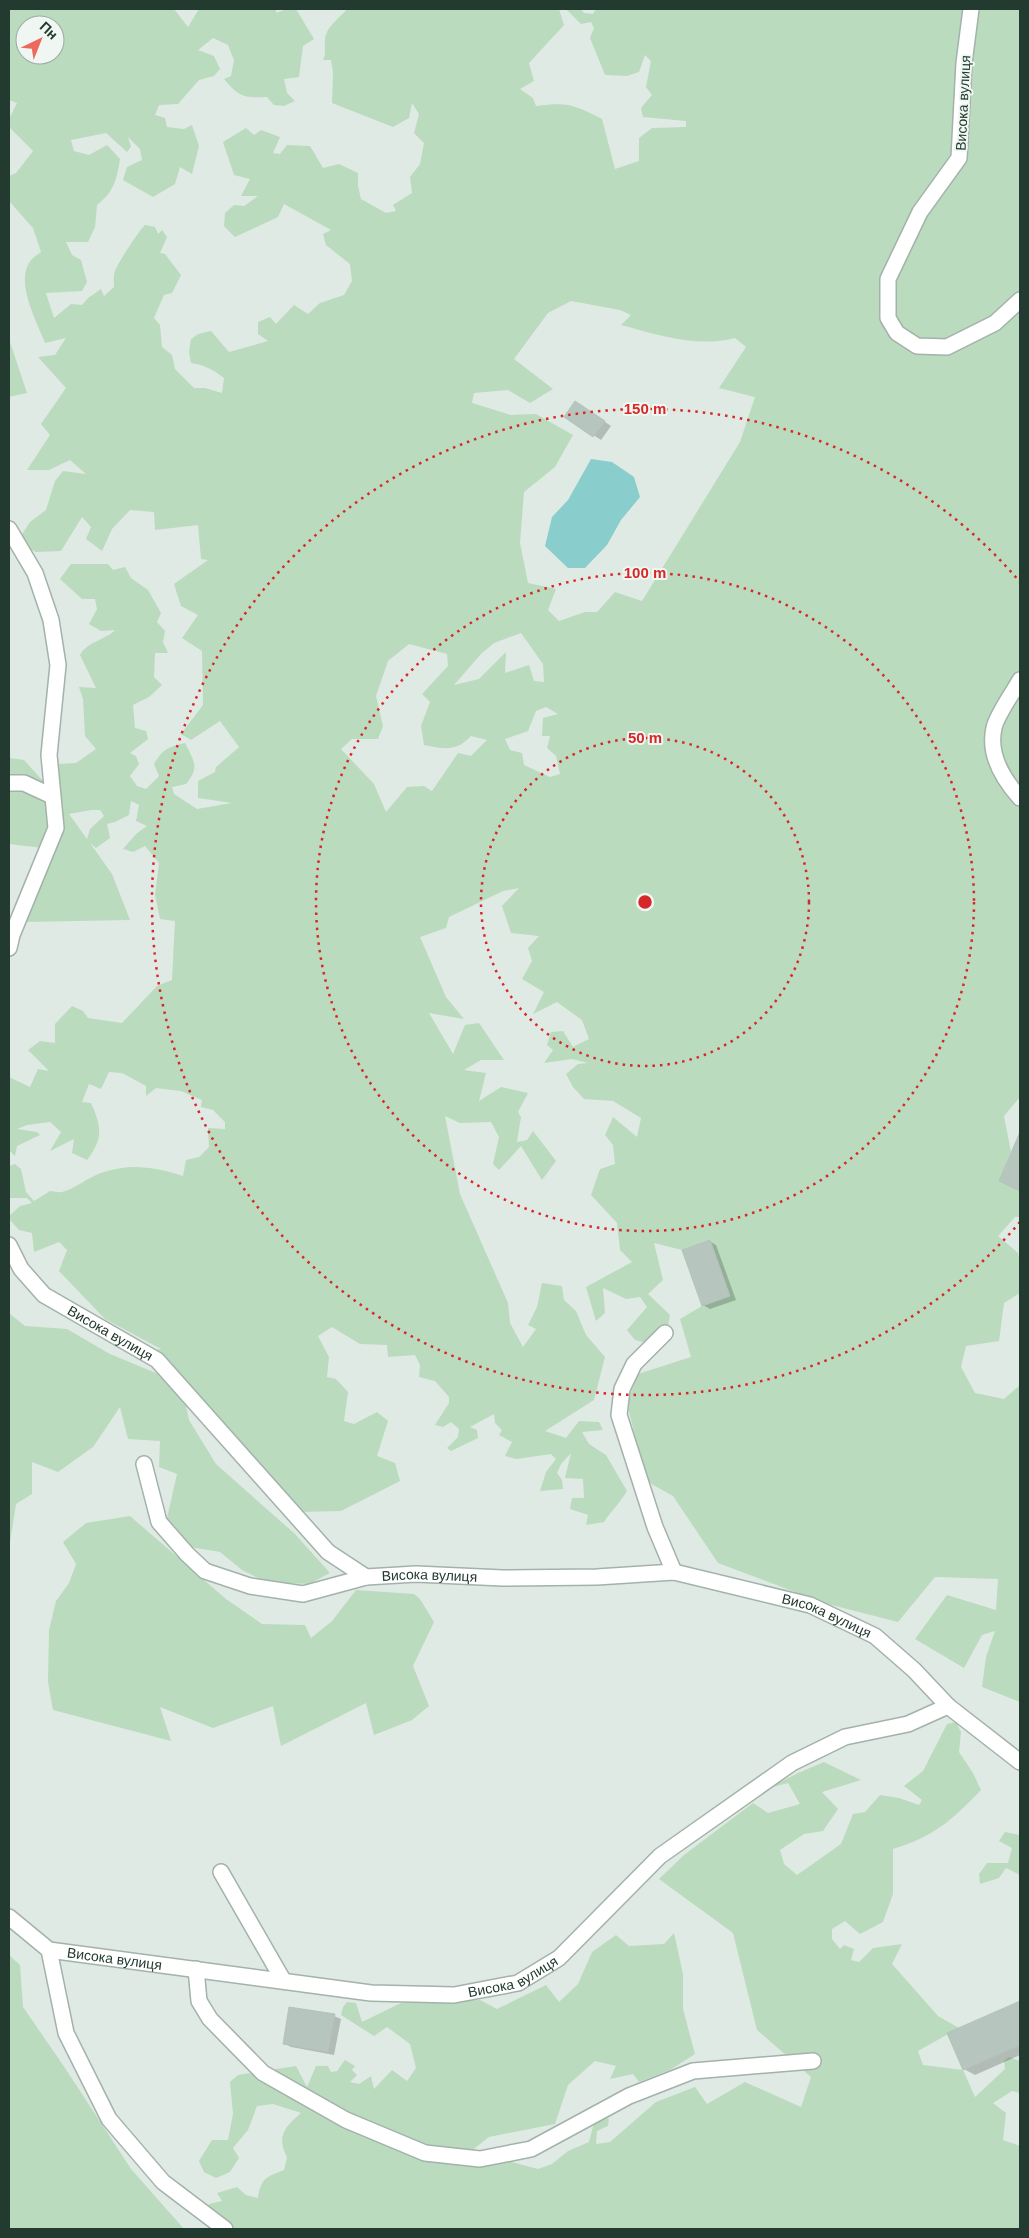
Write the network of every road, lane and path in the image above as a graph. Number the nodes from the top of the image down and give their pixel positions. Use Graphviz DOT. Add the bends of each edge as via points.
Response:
graph roads {
  1 [pos="971,9"];
  2 [pos="1020,300"];
  3 [pos="9,529"];
  4 [pos="1020,680"];
  5 [pos="9,783"];
  6 [pos="52,796"];
  7 [pos="1020,798"];
  8 [pos="9,948"];
  9 [pos="9,1245"];
  10 [pos="665,1334"];
  11 [pos="144,1464"];
  12 [pos="674,1572"];
  13 [pos="366,1576"];
  14 [pos="948,1706"];
  15 [pos="1020,1762"];
  16 [pos="221,1872"];
  17 [pos="9,1917"];
  18 [pos="49,1950"];
  19 [pos="196,1969"];
  20 [pos="283,1980"];
  21 [pos="812,2061"];
  22 [pos="225,2229"];
  1 -- 2 [label="street, Висока вулиця" via="964,63 959,158 920,212 888,279 888,318 896,333 917,346 947,347 995,323"];
  3 -- 6 [label="street" via="36,573 51,620 58,665 49,755"];
  4 -- 7 [label="street" via="994,727 994,758"];
  5 -- 6 [label="street" via="24,783"];
  6 -- 8 [label="street" via="56,828"];
  9 -- 13 [label="street, Висока вулиця" via="21,1269 44,1295 156,1360 328,1552"];
  10 -- 12 [label="street" via="634,1364 622,1389 619,1415 655,1526"];
  11 -- 13 [label="street" via="159,1522 204,1571 250,1586 303,1594"];
  12 -- 13 [label="street, Висока вулиця" via="587,1577"];
  12 -- 14 [label="street, Висока вулиця" via="810,1605 867,1632 914,1670"];
  14 -- 15 [label="street, Висока вулиця"];
  14 -- 20 [label="street, Висока вулиця" via="908,1724 844,1737 792,1763 660,1856 559,1958 518,1983 454,1995 371,1993"];
  16 -- 20 [label="street"];
  17 -- 18 [label="street, Висока вулиця"];
  18 -- 19 [label="street, Висока вулиця"];
  18 -- 22 [label="street" via="66,2033 109,2119 163,2182"];
  19 -- 20 [label="street, Висока вулиця"];
  19 -- 21 [label="street" via="199,2001 210,2019 262,2073 346,2120 425,2153 480,2159 530,2149 629,2096 693,2071"];
}
